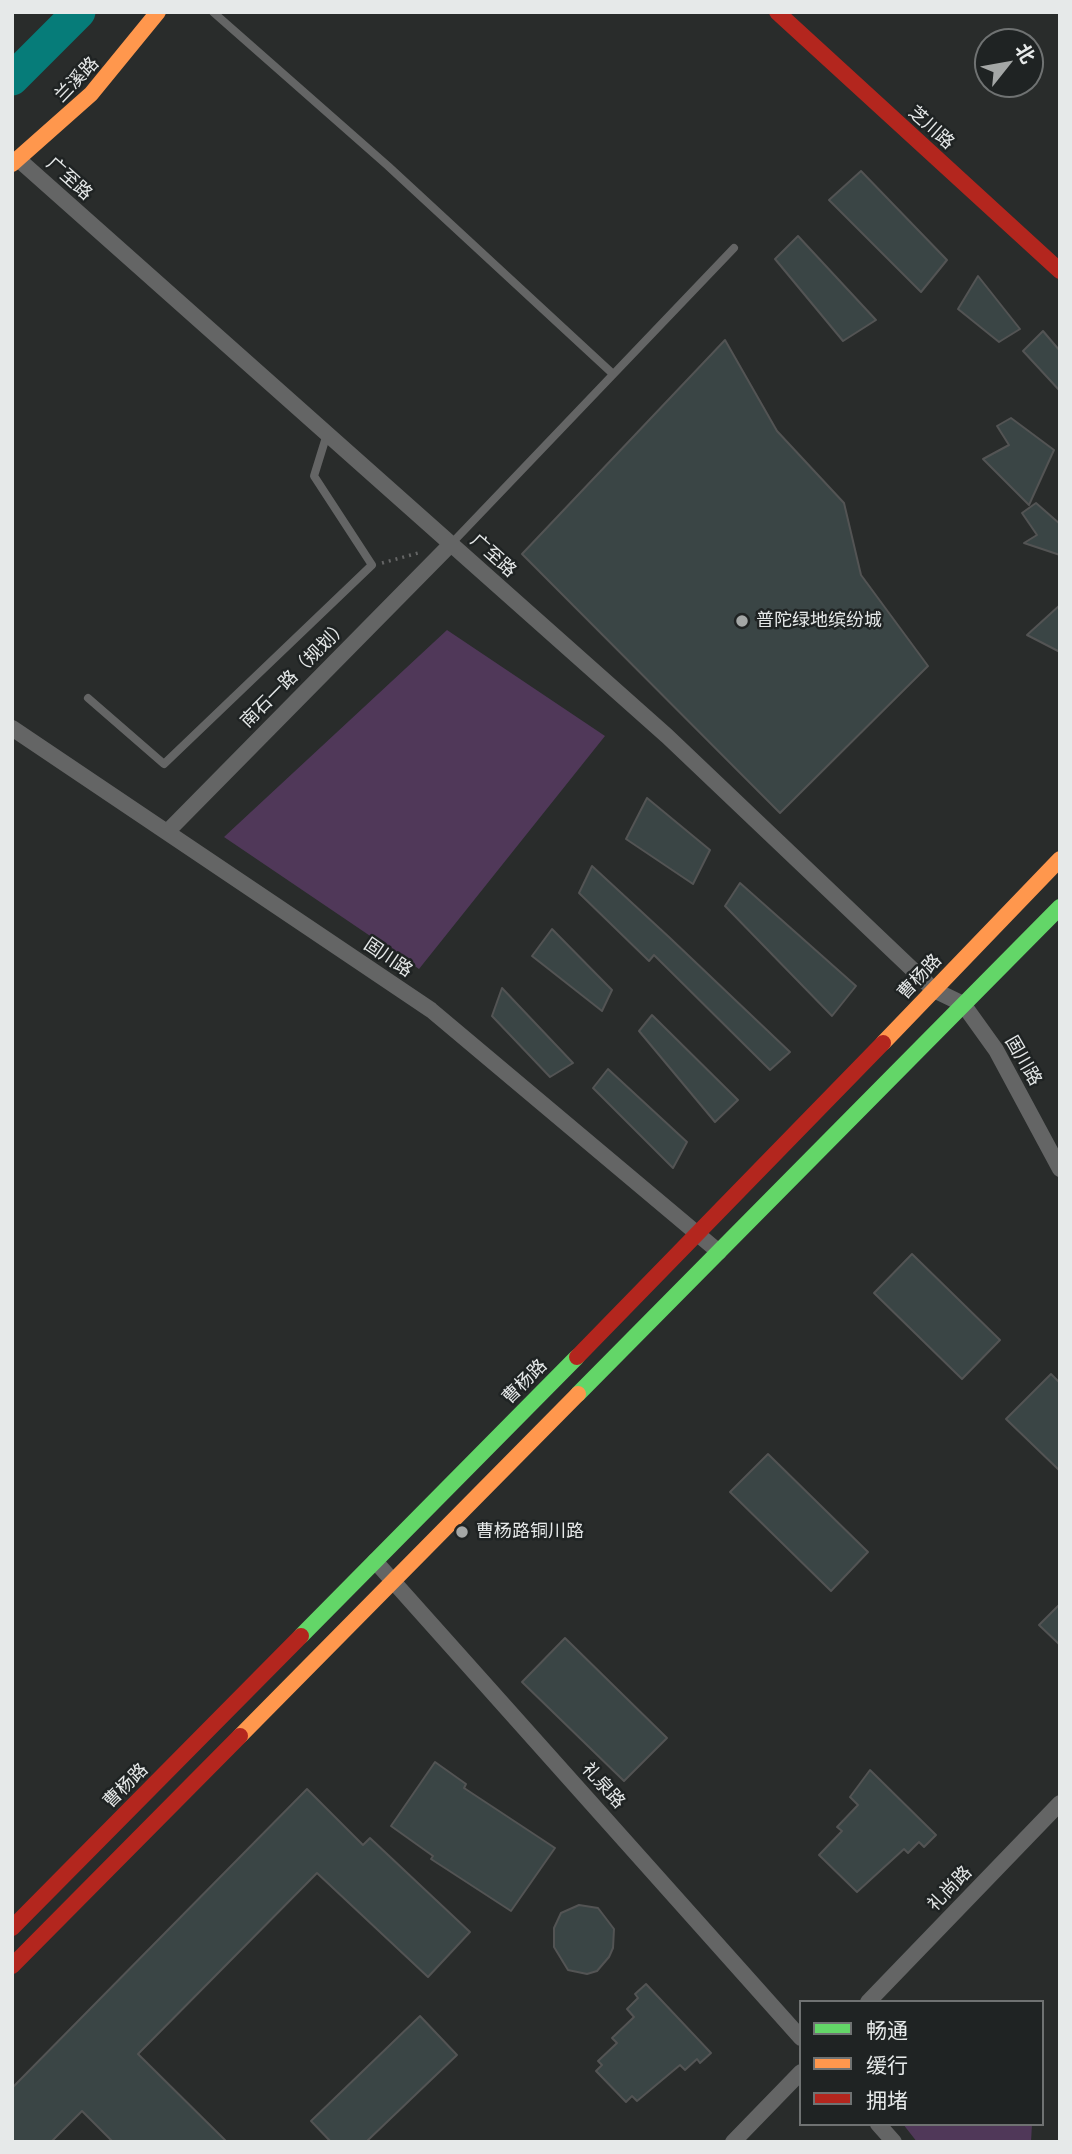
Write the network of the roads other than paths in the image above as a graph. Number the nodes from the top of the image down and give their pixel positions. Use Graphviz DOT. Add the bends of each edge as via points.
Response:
graph roads {
  1 [pos="158,12"];
  2 [pos="213,12"];
  3 [pos="777,12"];
  4 [pos="15,162"];
  5 [pos="734,248"];
  6 [pos="1060,271"];
  7 [pos="613,374"];
  8 [pos="327,434"];
  9 [pos="451,544"];
  10 [pos="88,698"];
  11 [pos="12,728"];
  12 [pos="167,832"];
  13 [pos="1060,859"];
  14 [pos="1060,906"];
  15 [pos="934,990"];
  16 [pos="963,1004"];
  17 [pos="1060,1168"];
  18 [pos="698,1234"];
  19 [pos="719,1252"];
  20 [pos="375,1561"];
  21 [pos="393,1580"];
  22 [pos="1060,1803"];
  23 [pos="12,1928"];
  24 [pos="12,1966"];
  25 [pos="870,2000"];
  26 [pos="799,2036"];
  27 [pos="799,2074"];
  28 [pos="880,2126"];
  29 [pos="733,2142"];
  30 [pos="894,2142"];
  1 -- 4 [label="main road, 兰溪路" via="102,85"];
  2 -- 7 [label="lane"];
  3 -- 6 [label="main road, 芝川路"];
  4 -- 8 [label="street, 广至路"];
  5 -- 7 [label="lane"];
  7 -- 9 [label="lane"];
  8 -- 9 [label="street, 广至路"];
  8 -- 10 [label="lane" via="314,476 372,565 164,764"];
  9 -- 12 [label="street, 南石一路（规划）"];
  9 -- 15 [label="street, 广至路" via="667,736"];
  11 -- 12 [label="street, 固川路"];
  12 -- 18 [label="street, 固川路" via="431,1010"];
  13 -- 15 [label="main road, 曹杨路"];
  14 -- 16 [label="main road"];
  15 -- 16 [label="street, 固川路"];
  15 -- 18 [label="main road, 曹杨路"];
  16 -- 17 [label="street, 固川路" via="996,1050"];
  16 -- 19 [label="main road"];
  18 -- 19 [label="street, 固川路"];
  18 -- 20 [label="main road, 曹杨路"];
  19 -- 21 [label="main road"];
  20 -- 21 [label="street, 礼泉路"];
  20 -- 23 [label="main road, 曹杨路"];
  21 -- 24 [label="main road"];
  21 -- 26 [label="street, 礼泉路"];
  22 -- 25 [label="street, 礼尚路"];
  27 -- 29 [label="street"];
  28 -- 30 [label="street"];
}
